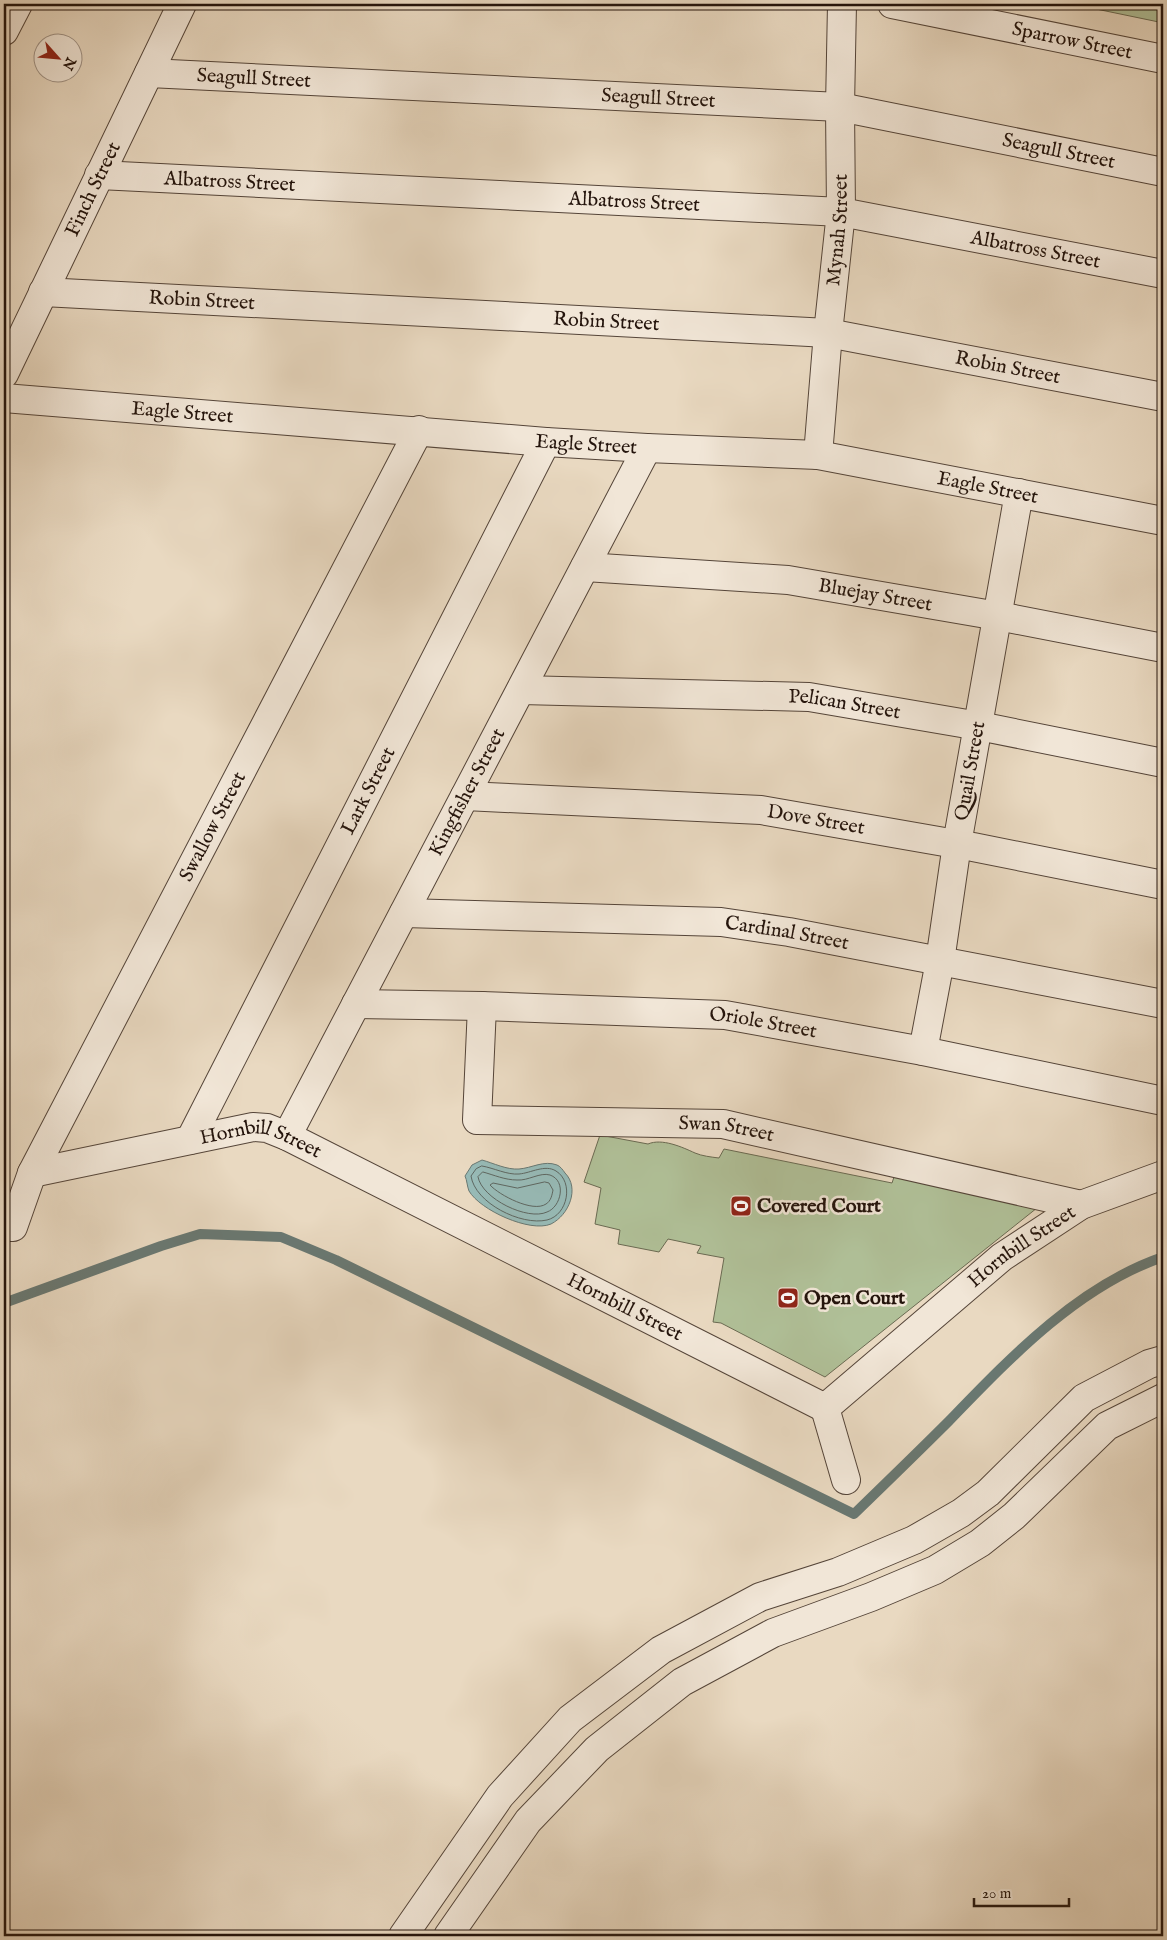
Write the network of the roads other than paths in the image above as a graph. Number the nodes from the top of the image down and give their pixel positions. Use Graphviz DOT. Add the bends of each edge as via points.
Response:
graph roads {
  1 [pos="18,4"];
  2 [pos="182,4"];
  3 [pos="842,4"];
  4 [pos="892,4"];
  5 [pos="4,31"];
  6 [pos="1163,59"];
  7 [pos="148,73"];
  8 [pos="840,107"];
  9 [pos="1163,172"];
  10 [pos="100,175"];
  11 [pos="841,212"];
  12 [pos="1163,274"];
  13 [pos="43,292"];
  14 [pos="828,333"];
  15 [pos="4,374"];
  16 [pos="1163,397"];
  17 [pos="4,398"];
  18 [pos="419,430"];
  19 [pos="546,442"];
  20 [pos="647,448"];
  21 [pos="818,455"];
  22 [pos="1019,493"];
  23 [pos="1163,522"];
  24 [pos="585,567"];
  25 [pos="998,616"];
  26 [pos="1163,648"];
  27 [pos="520,690"];
  28 [pos="979,726"];
  29 [pos="1163,763"];
  30 [pos="465,796"];
  31 [pos="957,844"];
  32 [pos="1163,885"];
  33 [pos="404,913"];
  34 [pos="940,961"];
  35 [pos="356,1004"];
  36 [pos="1163,1004"];
  37 [pos="482,1006"];
  38 [pos="923,1050"];
  39 [pos="1163,1101"];
  40 [pos="287,1136"];
  41 [pos="190,1140"];
  42 [pos="32,1173"];
  43 [pos="1163,1175"];
  44 [pos="1081,1205"];
  45 [pos="13,1227"];
  46 [pos="1163,1360"];
  47 [pos="1163,1398"];
  48 [pos="825,1408"];
  49 [pos="846,1480"];
  50 [pos="402,1936"];
  51 [pos="448,1936"];
  1 -- 5 [label="street"];
  2 -- 7 [label="street, Finch Street"];
  3 -- 8 [label="street, Mynah Street"];
  4 -- 6 [label="street, Sparrow Street"];
  7 -- 8 [label="street, Seagull Street"];
  7 -- 10 [label="street, Finch Street"];
  8 -- 9 [label="street, Seagull Street"];
  8 -- 11 [label="street, Mynah Street"];
  10 -- 11 [label="street, Albatross Street"];
  10 -- 13 [label="street, Finch Street"];
  11 -- 12 [label="street, Albatross Street"];
  11 -- 14 [label="street, Mynah Street"];
  13 -- 14 [label="street, Robin Street"];
  13 -- 15 [label="street, Finch Street"];
  14 -- 16 [label="street, Robin Street"];
  14 -- 21 [label="street, Mynah Street"];
  17 -- 18 [label="street, Eagle Street"];
  18 -- 19 [label="street, Eagle Street"];
  18 -- 42 [label="street, Swallow Street"];
  19 -- 20 [label="street, Eagle Street"];
  19 -- 41 [label="street, Lark Street"];
  20 -- 21 [label="street, Eagle Street"];
  20 -- 24 [label="street, Kingfisher Street"];
  21 -- 22 [label="street, Eagle Street"];
  22 -- 23 [label="street, Eagle Street"];
  22 -- 25 [label="street, Quail Street"];
  24 -- 25 [label="street, Bluejay Street" via="788,580"];
  24 -- 27 [label="street, Kingfisher Street"];
  25 -- 26 [label="street, Bluejay Street"];
  25 -- 28 [label="street, Quail Street"];
  27 -- 28 [label="street, Pelican Street" via="809,697"];
  27 -- 30 [label="street, Kingfisher Street"];
  28 -- 29 [label="street, Pelican Street"];
  28 -- 31 [label="street, Quail Street"];
  30 -- 31 [label="street, Dove Street" via="743,808"];
  30 -- 33 [label="street, Kingfisher Street"];
  31 -- 32 [label="street, Dove Street"];
  31 -- 34 [label="street, Quail Street"];
  33 -- 34 [label="street, Cardinal Street" via="721,922"];
  33 -- 35 [label="street, Kingfisher Street"];
  34 -- 36 [label="street, Cardinal Street"];
  34 -- 38 [label="street, Quail Street"];
  35 -- 37 [label="street, Oriole Street"];
  35 -- 40 [label="street, Kingfisher Street"];
  37 -- 38 [label="street, Oriole Street" via="725,1016"];
  37 -- 44 [label="street, Swan Street" via="477,1120 724,1124"];
  38 -- 39 [label="street, Oriole Street"];
  40 -- 41 [label="street, Hornbill Street" via="267,1128 253,1127"];
  40 -- 48 [label="street, Hornbill Street"];
  41 -- 42 [label="street, Hornbill Street"];
  42 -- 45 [label="street, Swallow Street"];
  43 -- 44 [label="street, Hornbill Street"];
  44 -- 48 [label="street, Hornbill Street" via="1002,1257"];
  46 -- 50 [label="street" via="1084,1398 988,1493 961,1513 914,1540 838,1572 760,1597 661,1650 570,1719 500,1796"];
  47 -- 51 [label="street" via="1106,1426 1014,1516 980,1543 935,1570 871,1598 773,1633 682,1682 597,1750 528,1820"];
  48 -- 49 [label="street"];
}
